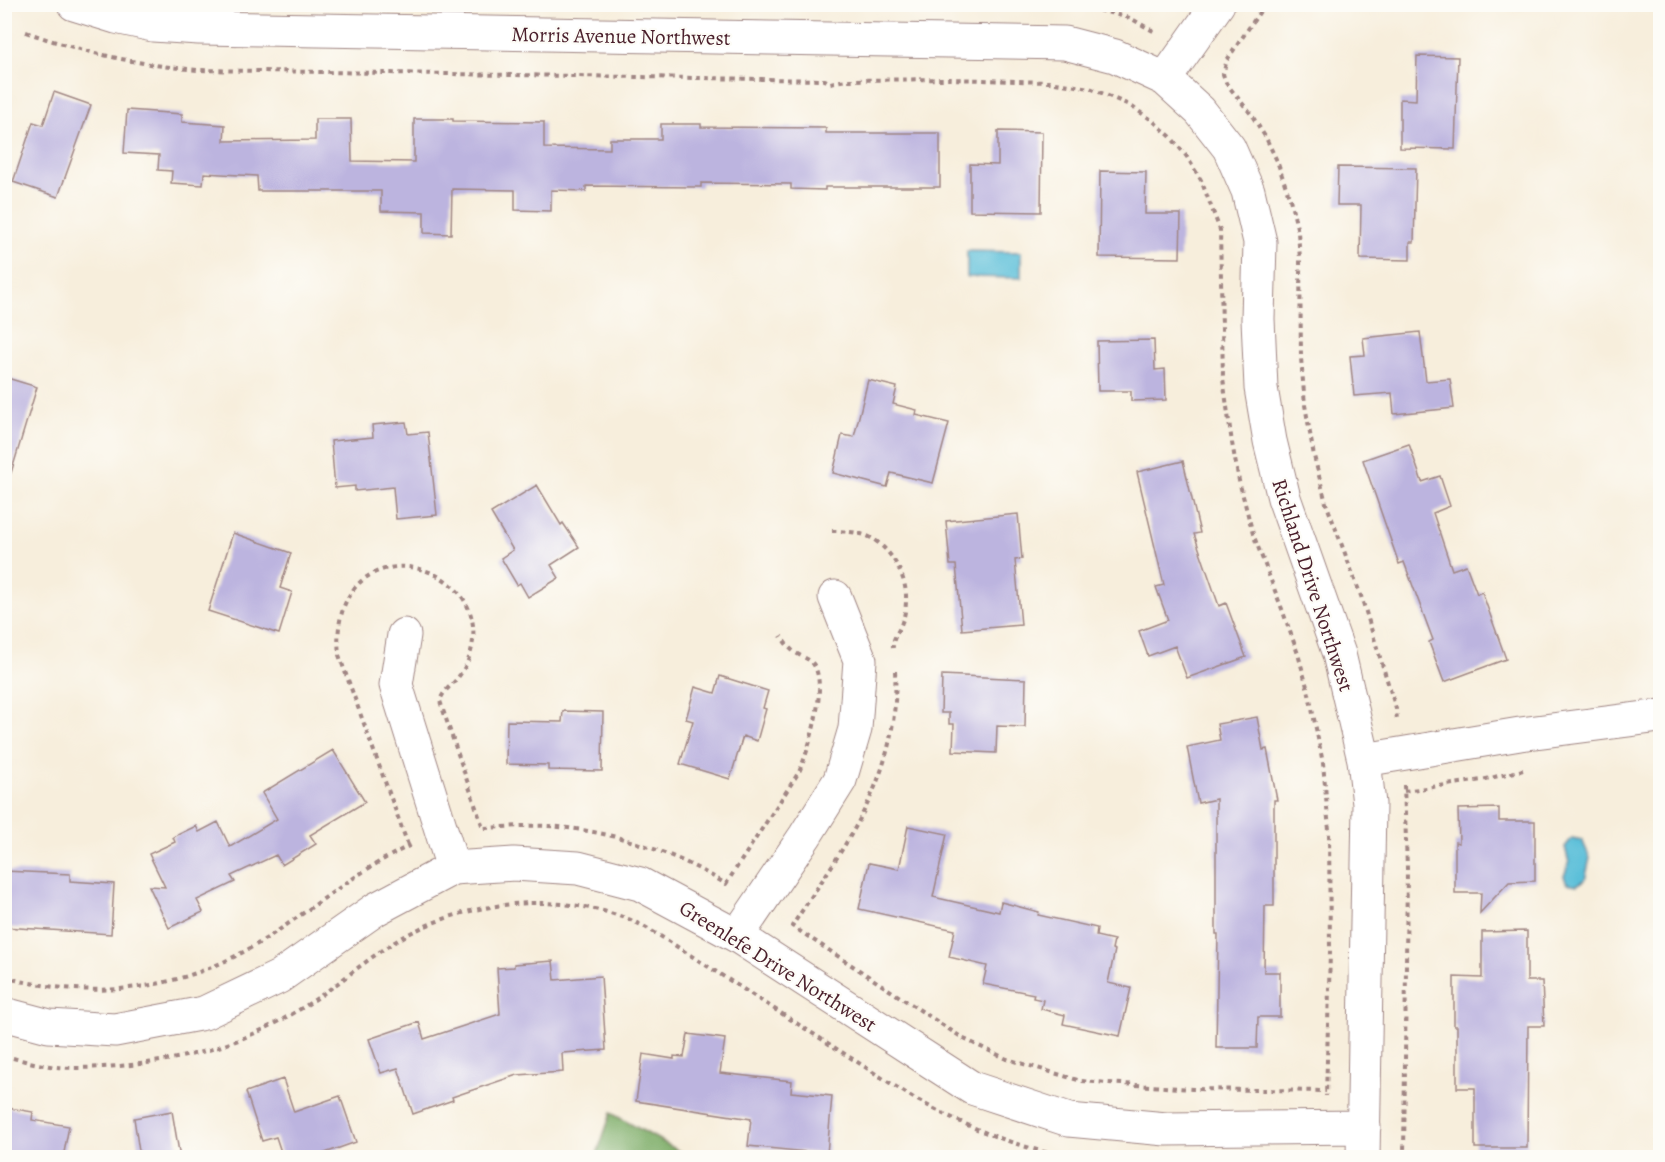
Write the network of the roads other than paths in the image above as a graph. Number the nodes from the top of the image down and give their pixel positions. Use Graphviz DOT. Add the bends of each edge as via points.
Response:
graph roads {
  1 [pos="74,4"];
  2 [pos="1218,4"];
  3 [pos="1165,79"];
  4 [pos="835,597"];
  5 [pos="404,635"];
  6 [pos="1660,716"];
  7 [pos="1364,760"];
  8 [pos="453,868"];
  9 [pos="737,936"];
  10 [pos="4,1014"];
  11 [pos="1364,1142"];
  1 -- 3 [label="street, Morris Avenue Northwest" via="153,25 199,28 1065,44 1115,56"];
  2 -- 3 [label="street"];
  3 -- 7 [label="street, Richland Drive Northwest" via="1200,111 1229,148 1248,191 1260,242 1260,376 1270,441 1284,498 1339,654"];
  4 -- 9 [label="street" via="860,660 855,729 840,780"];
  5 -- 8 [label="street" via="396,685"];
  6 -- 7 [label="street"];
  7 -- 11 [label="street, Richland Drive Northwest" via="1369,804"];
  8 -- 9 [label="street, Greenlefe Drive Northwest" via="514,864 578,868 640,884"];
  8 -- 10 [label="street, Greenlefe Drive Northwest" via="376,909 279,977 204,1013 115,1030 49,1026"];
  9 -- 11 [label="street, Greenlefe Drive Northwest" via="972,1088 1069,1120"];
}
